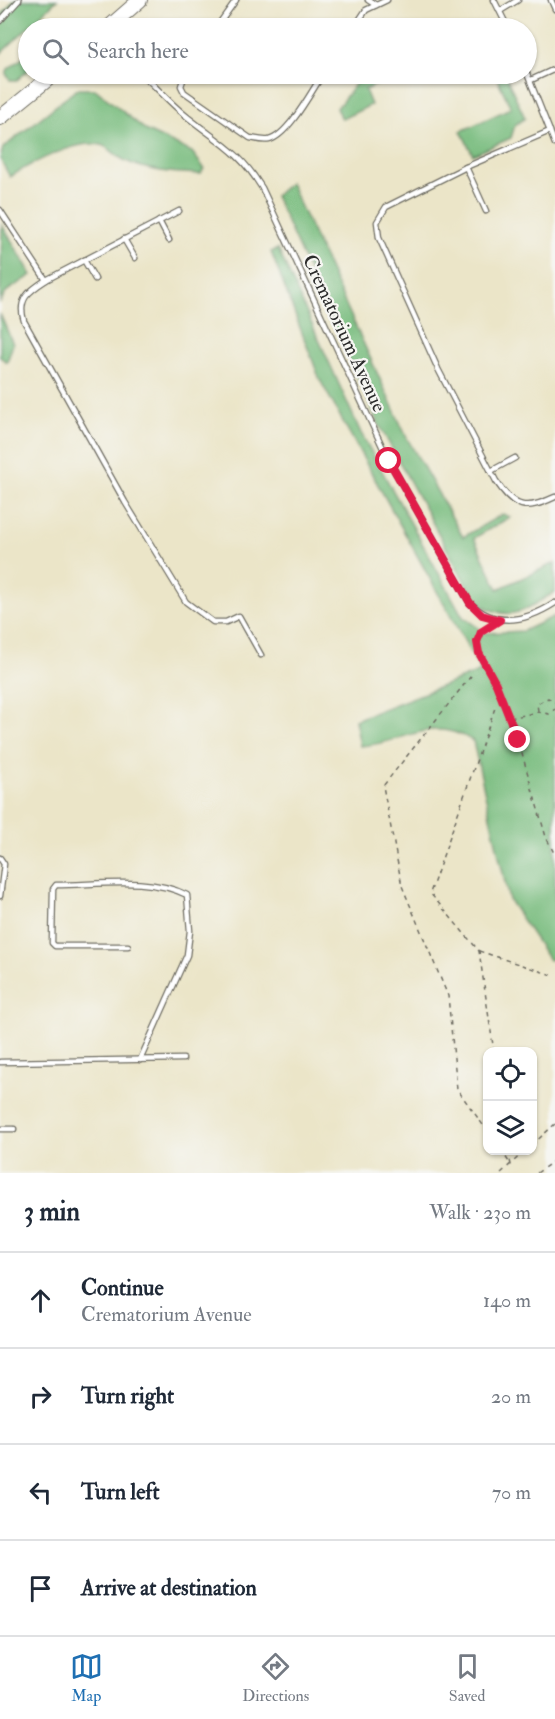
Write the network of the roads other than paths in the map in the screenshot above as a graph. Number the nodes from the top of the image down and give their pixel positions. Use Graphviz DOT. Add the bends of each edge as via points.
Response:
graph roads {
  1 [pos="19,0"];
  2 [pos="140,0"];
  3 [pos="236,0"];
  4 [pos="368,0"];
  5 [pos="387,0"];
  6 [pos="494,0"];
  7 [pos="518,0"];
  8 [pos="551,0"];
  9 [pos="376,5"];
  10 [pos="555,9"];
  11 [pos="500,11"];
  12 [pos="119,18"];
  13 [pos="223,18"];
  14 [pos="361,18"];
  15 [pos="503,18"];
  16 [pos="0,21"];
  17 [pos="555,69"];
  18 [pos="537,77"];
  19 [pos="42,84"];
  20 [pos="152,84"];
  21 [pos="182,84"];
  22 [pos="316,84"];
  23 [pos="533,84"];
  24 [pos="0,118"];
  25 [pos="550,130"];
  26 [pos="555,144"];
  27 [pos="466,167"];
  28 [pos="0,210"];
  29 [pos="179,211"];
  30 [pos="486,211"];
  31 [pos="159,221"];
  32 [pos="124,239"];
  33 [pos="169,240"];
  34 [pos="135,258"];
  35 [pos="84,260"];
  36 [pos="46,279"];
  37 [pos="95,279"];
  38 [pos="515,458"];
  39 [pos="491,471"];
  40 [pos="555,497"];
  41 [pos="555,603"];
  42 [pos="261,655"];
  43 [pos="0,858"];
  44 [pos="0,896"];
  45 [pos="128,946"];
  46 [pos="183,1059"];
  47 [pos="140,1060"];
  48 [pos="0,1062"];
  49 [pos="0,1129"];
  50 [pos="14,1129"];
  1 -- 16 [label="lane"];
  2 -- 12 [label="main road"];
  3 -- 13 [label="lane"];
  4 -- 9 [label="lane"];
  5 -- 9 [label="lane"];
  6 -- 11 [label="lane"];
  7 -- 11 [label="lane"];
  8 -- 10 [label="lane"];
  9 -- 14 [label="lane"];
  11 -- 15 [label="lane"];
  17 -- 18 [label="lane"];
  19 -- 24 [label="main road"];
  20 -- 41 [label="lane, Crematorium Avenue" via="248,165 389,461 470,603 482,615 500,620 535,616"];
  21 -- 22 [label="lane" via="184,92 250,138 268,140 283,132"];
  23 -- 25 [label="lane"];
  25 -- 26 [label="lane"];
  25 -- 27 [label="lane"];
  27 -- 30 [label="lane"];
  27 -- 39 [label="lane" via="386,207 377,222 379,238 414,315"];
  28 -- 36 [label="lane"];
  29 -- 31 [label="lane"];
  31 -- 32 [label="lane"];
  31 -- 33 [label="lane"];
  32 -- 34 [label="lane"];
  32 -- 35 [label="lane"];
  35 -- 36 [label="lane"];
  35 -- 37 [label="lane"];
  36 -- 42 [label="lane" via="23,299 20,308 24,321 125,502 186,602 213,622 226,622 238,616"];
  38 -- 39 [label="lane"];
  39 -- 40 [label="lane" via="514,503 534,506"];
  43 -- 44 [label="lane" via="4,864"];
  45 -- 47 [label="lane" via="55,946 52,943 56,885 171,887 187,895 187,955"];
  46 -- 47 [label="lane"];
  47 -- 48 [label="lane"];
  49 -- 50 [label="lane"];
}
